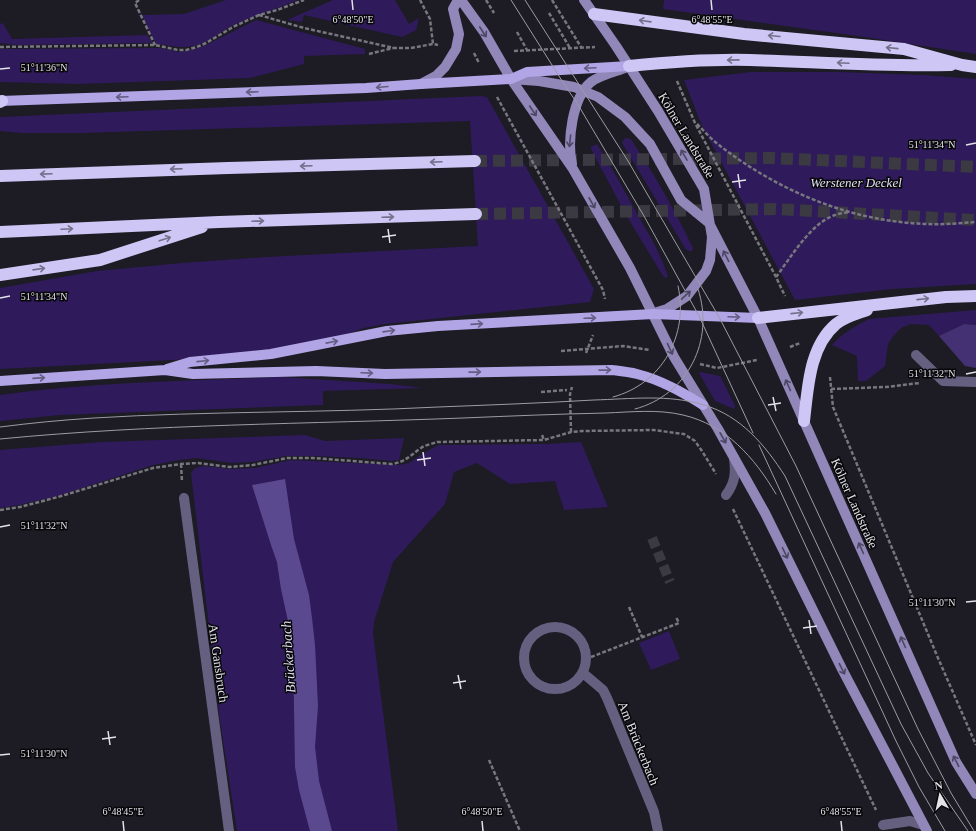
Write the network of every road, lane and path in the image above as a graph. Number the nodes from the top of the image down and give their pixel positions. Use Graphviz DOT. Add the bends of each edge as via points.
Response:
graph roads {
  1 [pos="139,0"];
  2 [pos="304,0"];
  3 [pos="420,0"];
  4 [pos="458,0"];
  5 [pos="461,0"];
  6 [pos="552,0"];
  7 [pos="584,0"];
  8 [pos="549,13"];
  9 [pos="594,14"];
  10 [pos="259,15"];
  11 [pos="518,32"];
  12 [pos="155,45"];
  13 [pos="616,46"];
  14 [pos="0,47"];
  15 [pos="394,48"];
  16 [pos="570,48"];
  17 [pos="581,48"];
  18 [pos="527,50"];
  19 [pos="512,51"];
  20 [pos="473,53"];
  21 [pos="369,54"];
  22 [pos="669,62"];
  23 [pos="962,65"];
  24 [pos="629,66"];
  25 [pos="976,67"];
  26 [pos="481,68"];
  27 [pos="511,79"];
  28 [pos="421,84"];
  29 [pos="583,90"];
  30 [pos="497,96"];
  31 [pos="1,101"];
  32 [pos="695,123"];
  33 [pos="475,161"];
  34 [pos="573,169"];
  35 [pos="0,176"];
  36 [pos="851,212"];
  37 [pos="476,214"];
  38 [pos="219,222"];
  39 [pos="976,222"];
  40 [pos="709,223"];
  41 [pos="0,232"];
  42 [pos="0,275"];
  43 [pos="776,277"];
  44 [pos="976,296"];
  45 [pos="786,301"];
  46 [pos="606,302"];
  47 [pos="885,303"];
  48 [pos="653,314"];
  49 [pos="758,318"];
  50 [pos="592,340"];
  51 [pos="803,341"];
  52 [pos="793,346"];
  53 [pos="588,348"];
  54 [pos="561,350"];
  55 [pos="652,350"];
  56 [pos="916,355"];
  57 [pos="758,360"];
  58 [pos="701,364"];
  59 [pos="165,370"];
  60 [pos="0,381"];
  61 [pos="943,381"];
  62 [pos="976,382"];
  63 [pos="541,392"];
  64 [pos="703,405"];
  65 [pos="804,421"];
  66 [pos="571,432"];
  67 [pos="542,435"];
  68 [pos="544,440"];
  69 [pos="734,458"];
  70 [pos="726,495"];
  71 [pos="184,498"];
  72 [pos="0,510"];
  73 [pos="629,607"];
  74 [pos="676,617"];
  75 [pos="642,637"];
  76 [pos="587,658"];
  77 [pos="583,673"];
  78 [pos="976,745"];
  79 [pos="489,760"];
  80 [pos="976,794"];
  81 [pos="883,825"];
  82 [pos="925,828"];
  83 [pos="230,831"];
  84 [pos="520,831"];
  85 [pos="658,831"];
  1 -- 12 [label="path" via="135,3"];
  2 -- 10 [label="path"];
  3 -- 15 [label="path" via="430,19 433,44"];
  4 -- 28 [label="main road" via="453,9 459,34 456,49 445,67 436,76"];
  5 -- 27 [label="main road, one-way" via="484,32"];
  6 -- 17 [label="path"];
  7 -- 9 [label="main road, Kölner Landstraße"];
  8 -- 16 [label="path"];
  9 -- 13 [label="main road, Kölner Landstraße"];
  23 -- 9 [label="highway, one-way" via="904,49 744,34"];
  10 -- 12 [label="path" via="197,48 178,50"];
  10 -- 15 [label="path"];
  11 -- 18 [label="path"];
  12 -- 14 [label="path"];
  13 -- 17 [label="path"];
  13 -- 24 [label="main road, Kölner Landstraße"];
  15 -- 21 [label="path"];
  16 -- 17 [label="path"];
  16 -- 18 [label="path"];
  18 -- 19 [label="path"];
  20 -- 26 [label="path"];
  23 -- 22 [label="highway, one-way" via="910,67 749,60"];
  22 -- 24 [label="highway"];
  22 -- 32 [label="path"];
  23 -- 25 [label="highway"];
  24 -- 27 [label="main road, one-way" via="527,72"];
  24 -- 29 [label="main road" via="603,76"];
  40 -- 24 [label="main road, Kölner Landstraße, one-way" via="704,189"];
  27 -- 28 [label="main road"];
  27 -- 29 [label="main road, Kölner Landstraße" via="538,80"];
  27 -- 34 [label="main road, one-way"];
  28 -- 31 [label="main road, one-way"];
  29 -- 34 [label="main road, one-way" via="577,103 570,139"];
  29 -- 40 [label="main road, Kölner Landstraße" via="625,117 639,130 650,144 681,200"];
  30 -- 46 [label="path" via="603,290"];
  32 -- 36 [label="path" via="718,145 762,175 802,196"];
  32 -- 43 [label="path"];
  33 -- 35 [label="highway, one-way"];
  34 -- 48 [label="main road, one-way" via="630,268"];
  36 -- 39 [label="path" via="884,220 927,224"];
  36 -- 43 [label="path" via="835,215 818,225"];
  38 -- 37 [label="highway, one-way"];
  41 -- 38 [label="highway, one-way"];
  42 -- 38 [label="highway, one-way" via="100,260"];
  48 -- 40 [label="main road, Kölner Landstraße, one-way" via="667,309 687,296 706,271 712,238"];
  49 -- 40 [label="main road, Kölner Landstraße, one-way"];
  43 -- 45 [label="path"];
  47 -- 44 [label="highway, one-way"];
  49 -- 47 [label="highway, one-way"];
  47 -- 65 [label="highway" via="837,323 821,342 810,372"];
  48 -- 49 [label="main road, one-way"];
  59 -- 48 [label="main road, one-way" via="190,362 271,354 387,331"];
  48 -- 64 [label="main road, one-way" via="674,357"];
  65 -- 49 [label="main road, Kölner Landstraße, one-way"];
  50 -- 53 [label="path"];
  51 -- 52 [label="path"];
  53 -- 54 [label="path"];
  53 -- 55 [label="path" via="623,346"];
  56 -- 61 [label="street"];
  57 -- 58 [label="path" via="717,368"];
  60 -- 59 [label="main road, one-way"];
  59 -- 64 [label="main road, one-way" via="193,374 612,370 636,373 650,378"];
  61 -- 62 [label="street"];
  61 -- 78 [label="path" via="886,387 831,388 833,407"];
  63 -- 66 [label="path" via="570,392"];
  64 -- 69 [label="main road, one-way"];
  80 -- 65 [label="main road, Kölner Landstraße, one-way" via="956,762"];
  66 -- 68 [label="path"];
  66 -- 70 [label="path" via="653,430 684,434 695,441 711,464"];
  67 -- 68 [label="path"];
  68 -- 72 [label="path" via="437,442 422,447 410,458 392,464 287,458 230,467 198,463 180,464 153,468 58,497"];
  69 -- 70 [label="street" via="736,472"];
  69 -- 82 [label="main road, one-way" via="765,513"];
  70 -- 81 [label="path"];
  71 -- 83 [label="street, Am Gansbruch"];
  73 -- 75 [label="path"];
  74 -- 75 [label="path" via="679,623"];
  75 -- 76 [label="path"];
  76 -- 77 [label="street"];
  76 -- 77 [label="street" via="580,638 562,627 541,629 526,644 524,665 536,683 546,688 567,687 576,682"];
  77 -- 85 [label="street, Am Brückerbach" via="603,690 607,698 654,812"];
  79 -- 84 [label="path"];
  81 -- 82 [label="street" via="910,821"];
}
